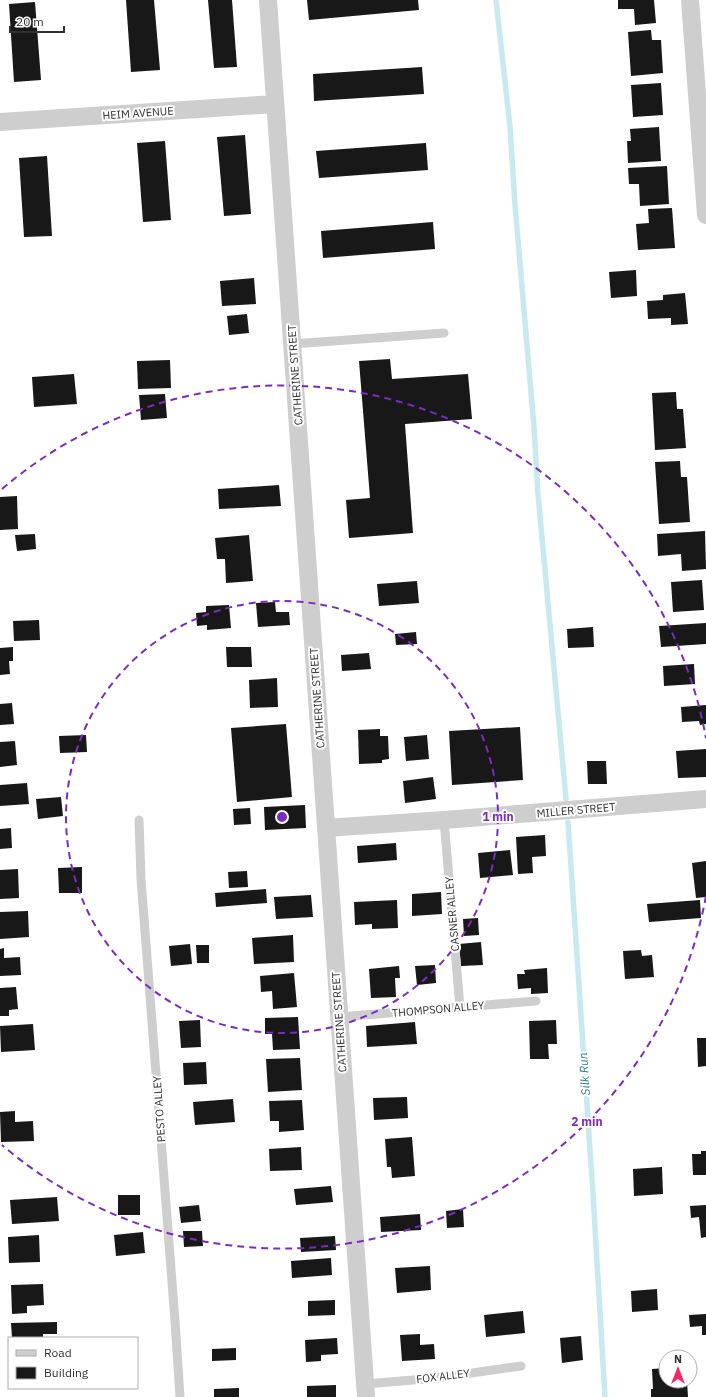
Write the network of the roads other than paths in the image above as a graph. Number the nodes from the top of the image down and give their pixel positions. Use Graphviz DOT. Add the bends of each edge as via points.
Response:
graph roads {
  1 [pos="268,0"];
  2 [pos="690,0"];
  3 [pos="275,104"];
  4 [pos="0,122"];
  5 [pos="706,215"];
  6 [pos="444,333"];
  7 [pos="292,344"];
  8 [pos="706,799"];
  9 [pos="139,820"];
  10 [pos="444,820"];
  11 [pos="326,828"];
  12 [pos="536,1001"];
  13 [pos="460,1008"];
  14 [pos="339,1017"];
  15 [pos="521,1366"];
  16 [pos="365,1390"];
  17 [pos="180,1397"];
  1 -- 3 [label="street, CATHERINE STREET"];
  2 -- 5 [label="street"];
  3 -- 4 [label="street, HEIM AVENUE"];
  3 -- 7 [label="street, CATHERINE STREET"];
  6 -- 7 [label="lane"];
  7 -- 11 [label="street, CATHERINE STREET"];
  8 -- 10 [label="street, MILLER STREET"];
  9 -- 17 [label="lane, PESTO ALLEY" via="141,879"];
  10 -- 11 [label="street, MILLER STREET"];
  10 -- 13 [label="lane, CASNER ALLEY"];
  11 -- 14 [label="street, CATHERINE STREET"];
  12 -- 13 [label="lane, THOMPSON ALLEY"];
  13 -- 14 [label="lane, THOMPSON ALLEY"];
  14 -- 16 [label="street, CATHERINE STREET"];
  15 -- 16 [label="lane, FOX ALLEY"];
}
